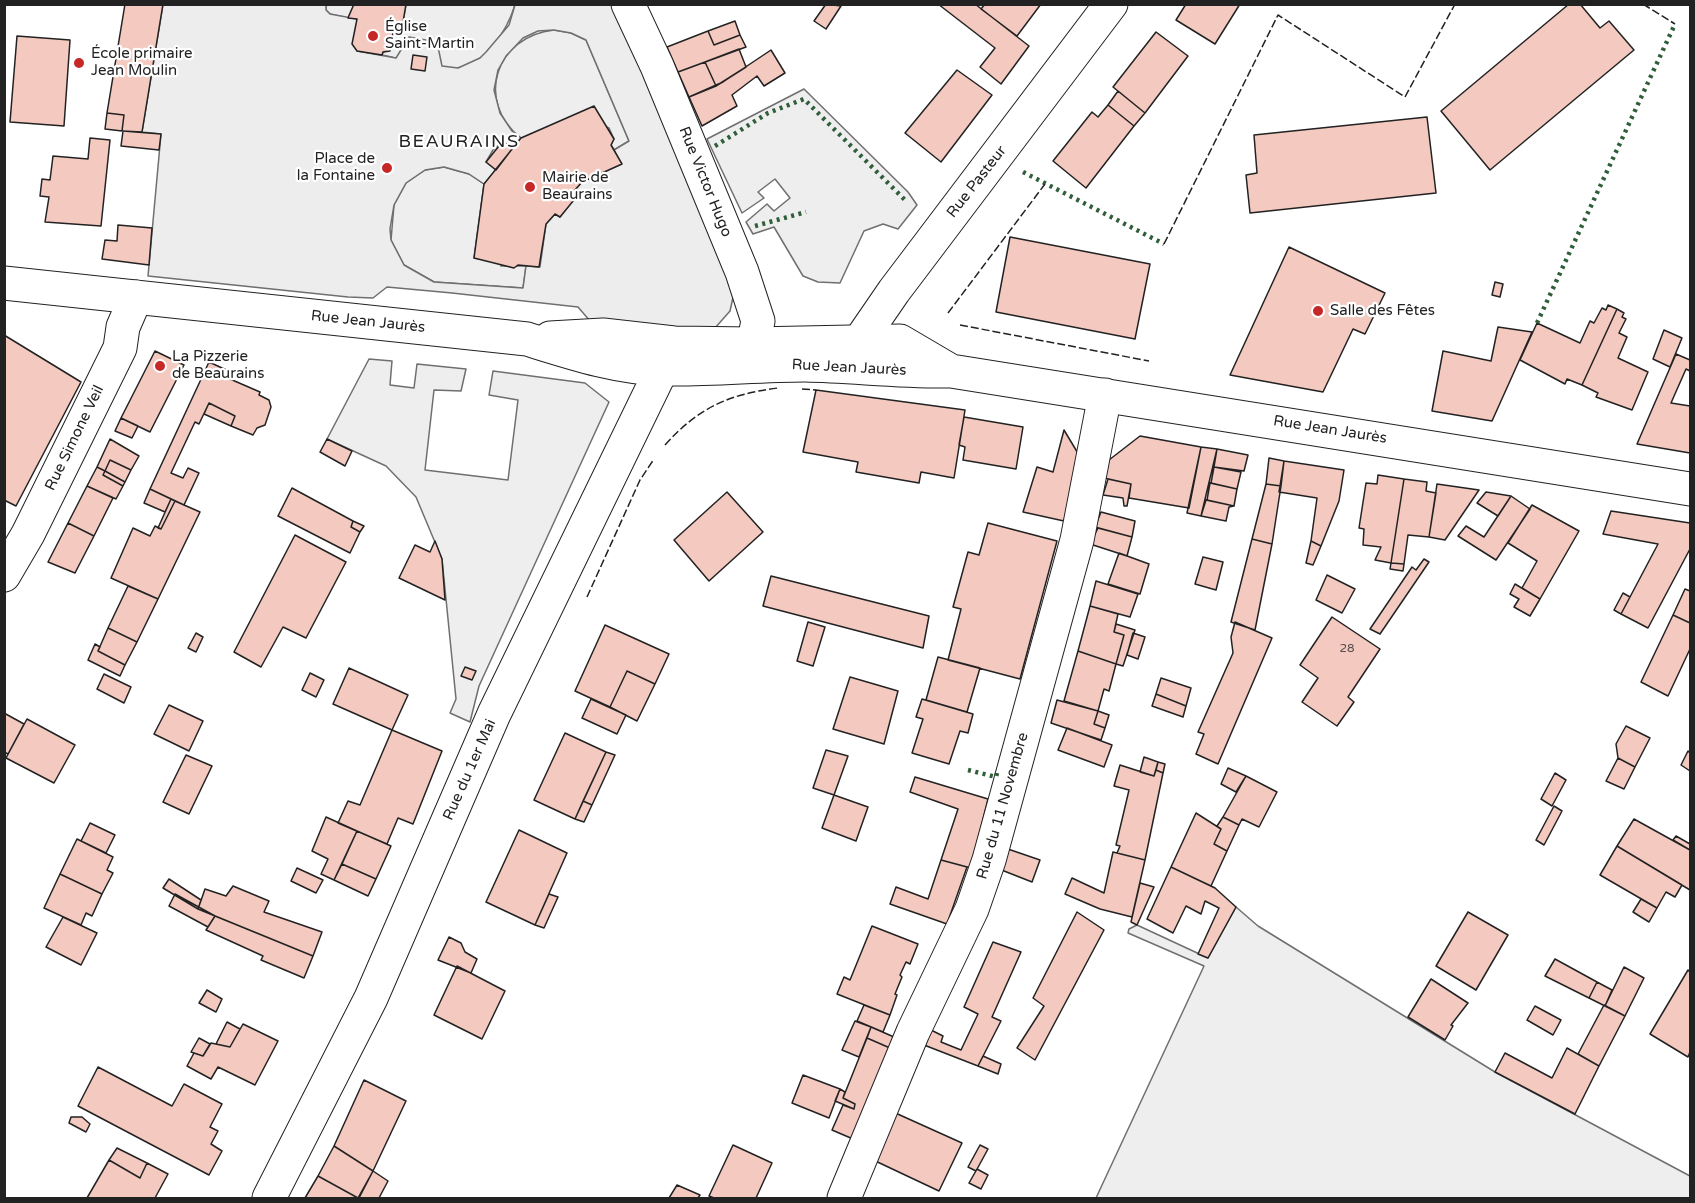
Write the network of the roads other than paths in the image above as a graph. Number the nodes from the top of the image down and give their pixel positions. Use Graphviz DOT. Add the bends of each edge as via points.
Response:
graph roads {
  1 [pos="628,4"];
  2 [pos="1112,4"];
  3 [pos="4,283"];
  4 [pos="136,297"];
  5 [pos="751,354"];
  6 [pos="857,354"];
  7 [pos="669,356"];
  8 [pos="1105,395"];
  9 [pos="1690,489"];
  10 [pos="4,575"];
  11 [pos="269,1198"];
  12 [pos="844,1198"];
  1 -- 5 [label="street, Rue Victor Hugo" via="742,272 758,321"];
  2 -- 6 [label="street, Rue Pasteur" via="911,268"];
  3 -- 4 [label="street, Rue Jean Jaurès"];
  4 -- 7 [label="street, Rue Jean Jaurès" via="527,339 603,335"];
  4 -- 10 [label="street, Rue Simone Veil" via="123,327 120,348"];
  5 -- 6 [label="street, Rue Jean Jaurès"];
  5 -- 7 [label="street, Rue Jean Jaurès"];
  6 -- 8 [label="street, Rue Jean Jaurès" via="909,372 951,371"];
  7 -- 11 [label="street, Rue du 1er Mai" via="494,714 371,998"];
  8 -- 9 [label="street, Rue Jean Jaurès"];
  8 -- 12 [label="street, Rue du 11 Novembre" via="1077,540 989,860 972,909 913,1032"];
}
